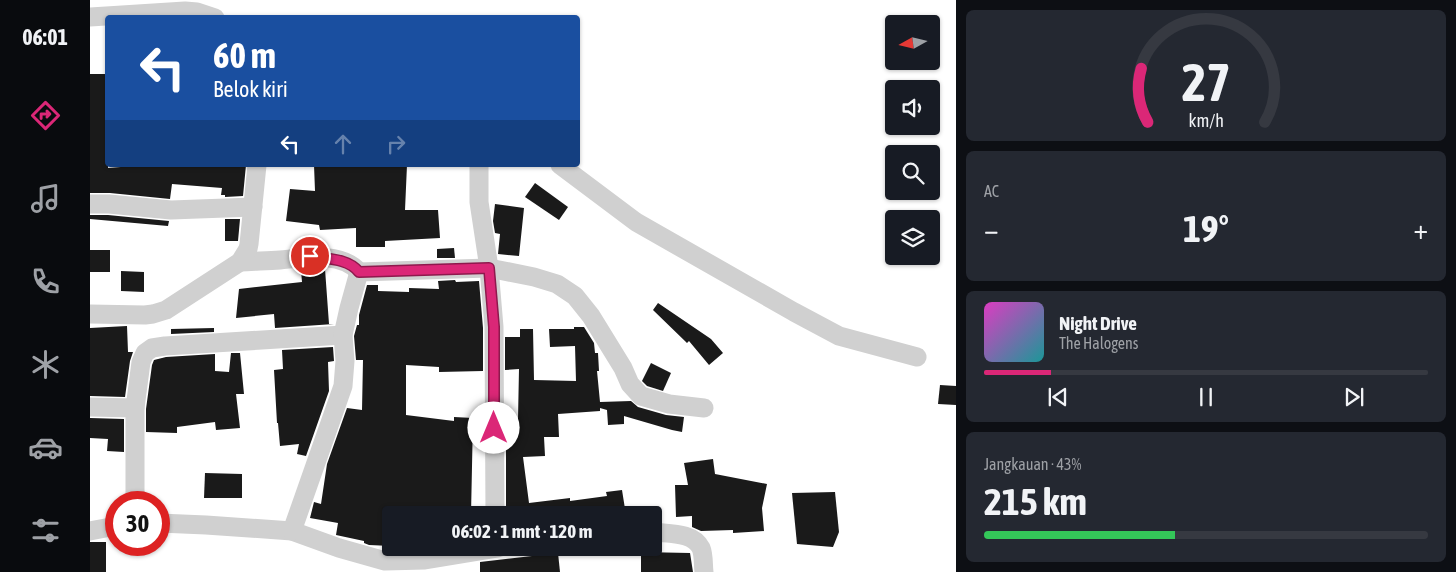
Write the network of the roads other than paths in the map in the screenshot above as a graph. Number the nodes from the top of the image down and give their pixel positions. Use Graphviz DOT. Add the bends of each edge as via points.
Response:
graph roads {
  1 [pos="122,15"];
  2 [pos="206,15"];
  3 [pos="105,16"];
  4 [pos="90,17"];
  5 [pos="257,167"];
  6 [pos="479,167"];
  7 [pos="563,167"];
  8 [pos="90,204"];
  9 [pos="253,207"];
  10 [pos="240,262"];
  11 [pos="489,268"];
  12 [pos="359,272"];
  13 [pos="90,314"];
  14 [pos="343,335"];
  15 [pos="917,357"];
  16 [pos="90,406"];
  17 [pos="135,408"];
  18 [pos="704,408"];
  19 [pos="135,491"];
  20 [pos="495,506"];
  21 [pos="170,523"];
  22 [pos="105,528"];
  23 [pos="90,531"];
  24 [pos="292,531"];
  25 [pos="662,533"];
  26 [pos="450,556"];
  27 [pos="704,572"];
  1 -- 2 [label="street" via="185,11"];
  3 -- 4 [label="street"];
  5 -- 9 [label="street"];
  6 -- 11 [label="street" via="479,202"];
  7 -- 15 [label="street" via="636,222 794,312 840,336"];
  8 -- 9 [label="street" via="171,210"];
  9 -- 10 [label="street" via="250,244"];
  10 -- 12 [label="street" via="310,256 354,265"];
  10 -- 13 [label="street" via="166,310 144,315"];
  11 -- 12 [label="street"];
  11 -- 18 [label="street" via="542,279 575,296 591,316 630,384 641,396 669,404"];
  11 -- 20 [label="street" via="494,327"];
  12 -- 14 [label="street"];
  14 -- 17 [label="street" via="152,348 141,362"];
  14 -- 24 [label="street" via="346,361 343,386"];
  16 -- 17 [label="street"];
  17 -- 19 [label="street"];
  21 -- 24 [label="street"];
  22 -- 23 [label="street"];
  24 -- 26 [label="street" via="385,562"];
  25 -- 27 [label="street" via="694,541 702,550"];
}
